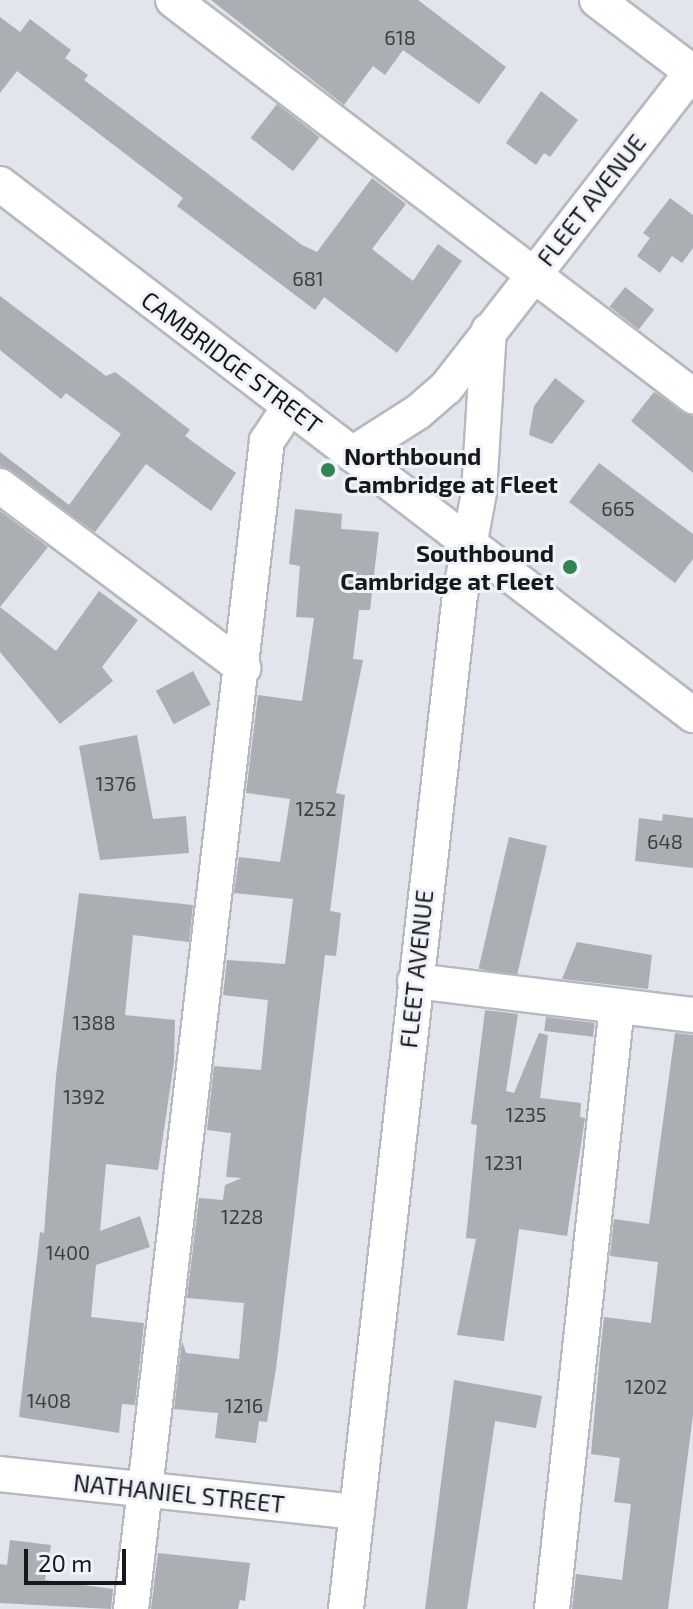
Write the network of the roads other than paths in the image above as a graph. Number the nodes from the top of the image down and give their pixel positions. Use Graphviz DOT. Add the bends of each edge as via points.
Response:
graph roads {
  1 [pos="173,0"];
  2 [pos="597,0"];
  3 [pos="693,72"];
  4 [pos="0,184"];
  5 [pos="532,275"];
  6 [pos="489,330"];
  7 [pos="693,396"];
  8 [pos="290,406"];
  9 [pos="352,454"];
  10 [pos="0,486"];
  11 [pos="470,546"];
  12 [pos="243,668"];
  13 [pos="693,715"];
  14 [pos="415,981"];
  15 [pos="617,1006"];
  16 [pos="693,1015"];
  17 [pos="0,1474"];
  18 [pos="145,1489"];
  19 [pos="357,1512"];
  20 [pos="131,1609"];
  21 [pos="346,1609"];
  22 [pos="552,1609"];
  1 -- 5 [label="street"];
  2 -- 3 [label="street"];
  3 -- 5 [label="street, FLEET AVENUE"];
  4 -- 8 [label="street, CAMBRIDGE STREET"];
  5 -- 6 [label="street, FLEET AVENUE"];
  5 -- 7 [label="street"];
  6 -- 9 [label="street, FLEET AVENUE" via="446,388"];
  6 -- 11 [label="street, FLEET AVENUE"];
  8 -- 9 [label="street, CAMBRIDGE STREET"];
  8 -- 12 [label="street" via="267,441"];
  9 -- 11 [label="street, CAMBRIDGE STREET"];
  10 -- 12 [label="street"];
  11 -- 13 [label="street, CAMBRIDGE STREET"];
  11 -- 14 [label="street, FLEET AVENUE"];
  12 -- 18 [label="street"];
  14 -- 15 [label="street"];
  14 -- 19 [label="street, FLEET AVENUE"];
  15 -- 16 [label="street"];
  15 -- 22 [label="street"];
  17 -- 18 [label="street, NATHANIEL STREET"];
  18 -- 19 [label="street, NATHANIEL STREET"];
  18 -- 20 [label="street"];
  19 -- 21 [label="street, FLEET AVENUE"];
}
